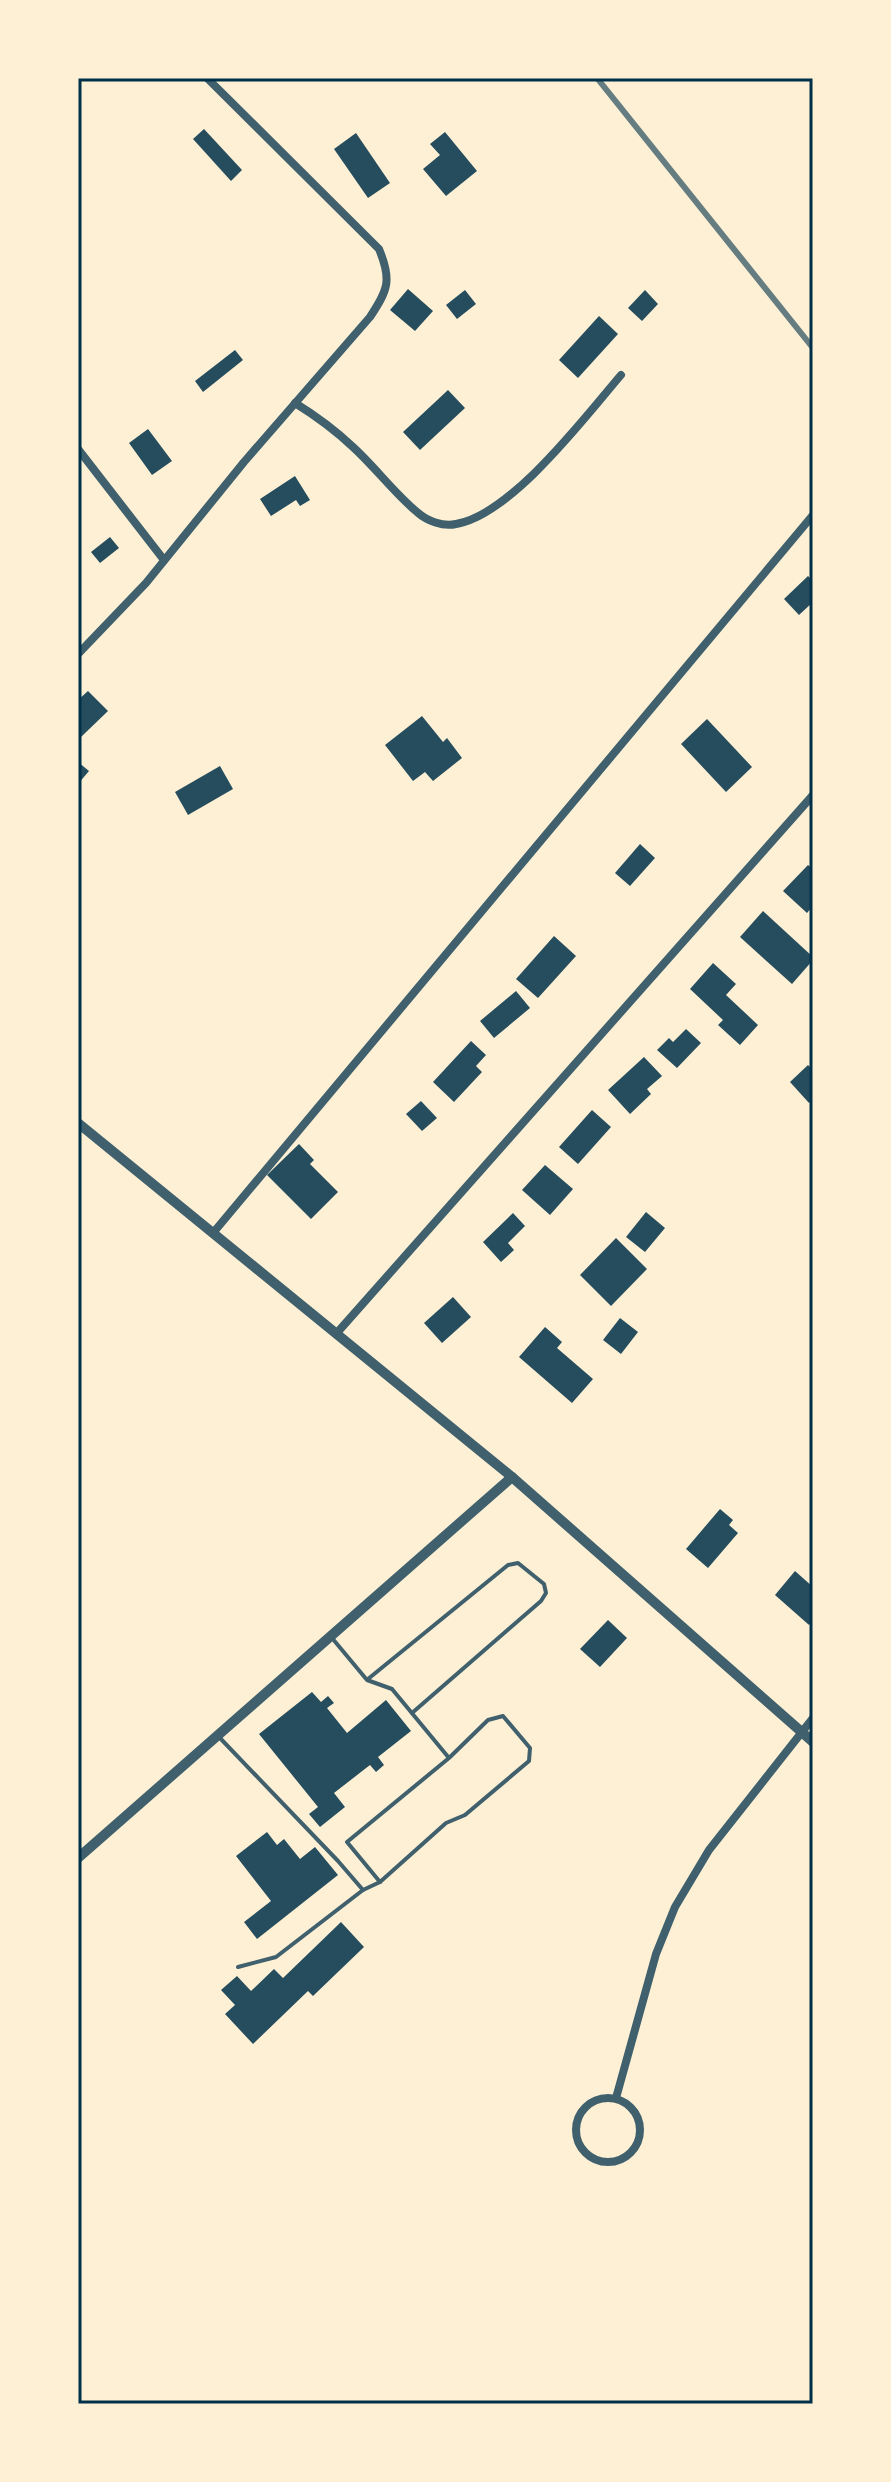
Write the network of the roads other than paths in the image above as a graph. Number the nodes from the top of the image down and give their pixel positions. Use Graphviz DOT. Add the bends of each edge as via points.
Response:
graph roads {
  1 [pos="207,78"];
  2 [pos="621,375"];
  3 [pos="295,403"];
  4 [pos="78,449"];
  5 [pos="813,515"];
  6 [pos="164,560"];
  7 [pos="78,654"];
  8 [pos="813,795"];
  9 [pos="78,1123"];
  10 [pos="213,1233"];
  11 [pos="336,1334"];
  12 [pos="512,1477"];
  13 [pos="331,1636"];
  14 [pos="367,1680"];
  15 [pos="412,1713"];
  16 [pos="813,1718"];
  17 [pos="801,1732"];
  18 [pos="218,1735"];
  19 [pos="813,1742"];
  20 [pos="449,1758"];
  21 [pos="78,1858"];
  22 [pos="380,1882"];
  23 [pos="363,1890"];
  24 [pos="238,1967"];
  25 [pos="616,2098"];
  1 -- 3 [label="street" via="365,234 386,265 386,293"];
  2 -- 3 [label="street" via="540,468 484,514 453,525 416,512 354,447"];
  3 -- 6 [label="street"];
  4 -- 6 [label="street"];
  5 -- 10 [label="street"];
  6 -- 7 [label="street"];
  8 -- 11 [label="street"];
  9 -- 10 [label="street"];
  10 -- 11 [label="street"];
  11 -- 12 [label="street"];
  12 -- 13 [label="street"];
  12 -- 17 [label="street"];
  13 -- 14 [label="lane"];
  13 -- 18 [label="street"];
  14 -- 15 [label="lane" via="392,1689"];
  14 -- 15 [label="lane" via="508,1565 518,1563 544,1584 541,1601"];
  15 -- 20 [label="lane"];
  16 -- 17 [label="street"];
  17 -- 19 [label="street"];
  17 -- 25 [label="street" via="709,1850 675,1907 656,1954"];
  18 -- 21 [label="street"];
  18 -- 23 [label="lane"];
  20 -- 22 [label="lane" via="347,1842"];
  20 -- 22 [label="lane" via="488,1720 503,1716 530,1748 529,1761 465,1815 446,1823"];
  22 -- 23 [label="lane"];
  23 -- 24 [label="lane" via="276,1957"];
  25 -- 25 [label="street" via="598,2099 578,2117 579,2144 599,2161 625,2158 640,2136 635,2110"];
}
